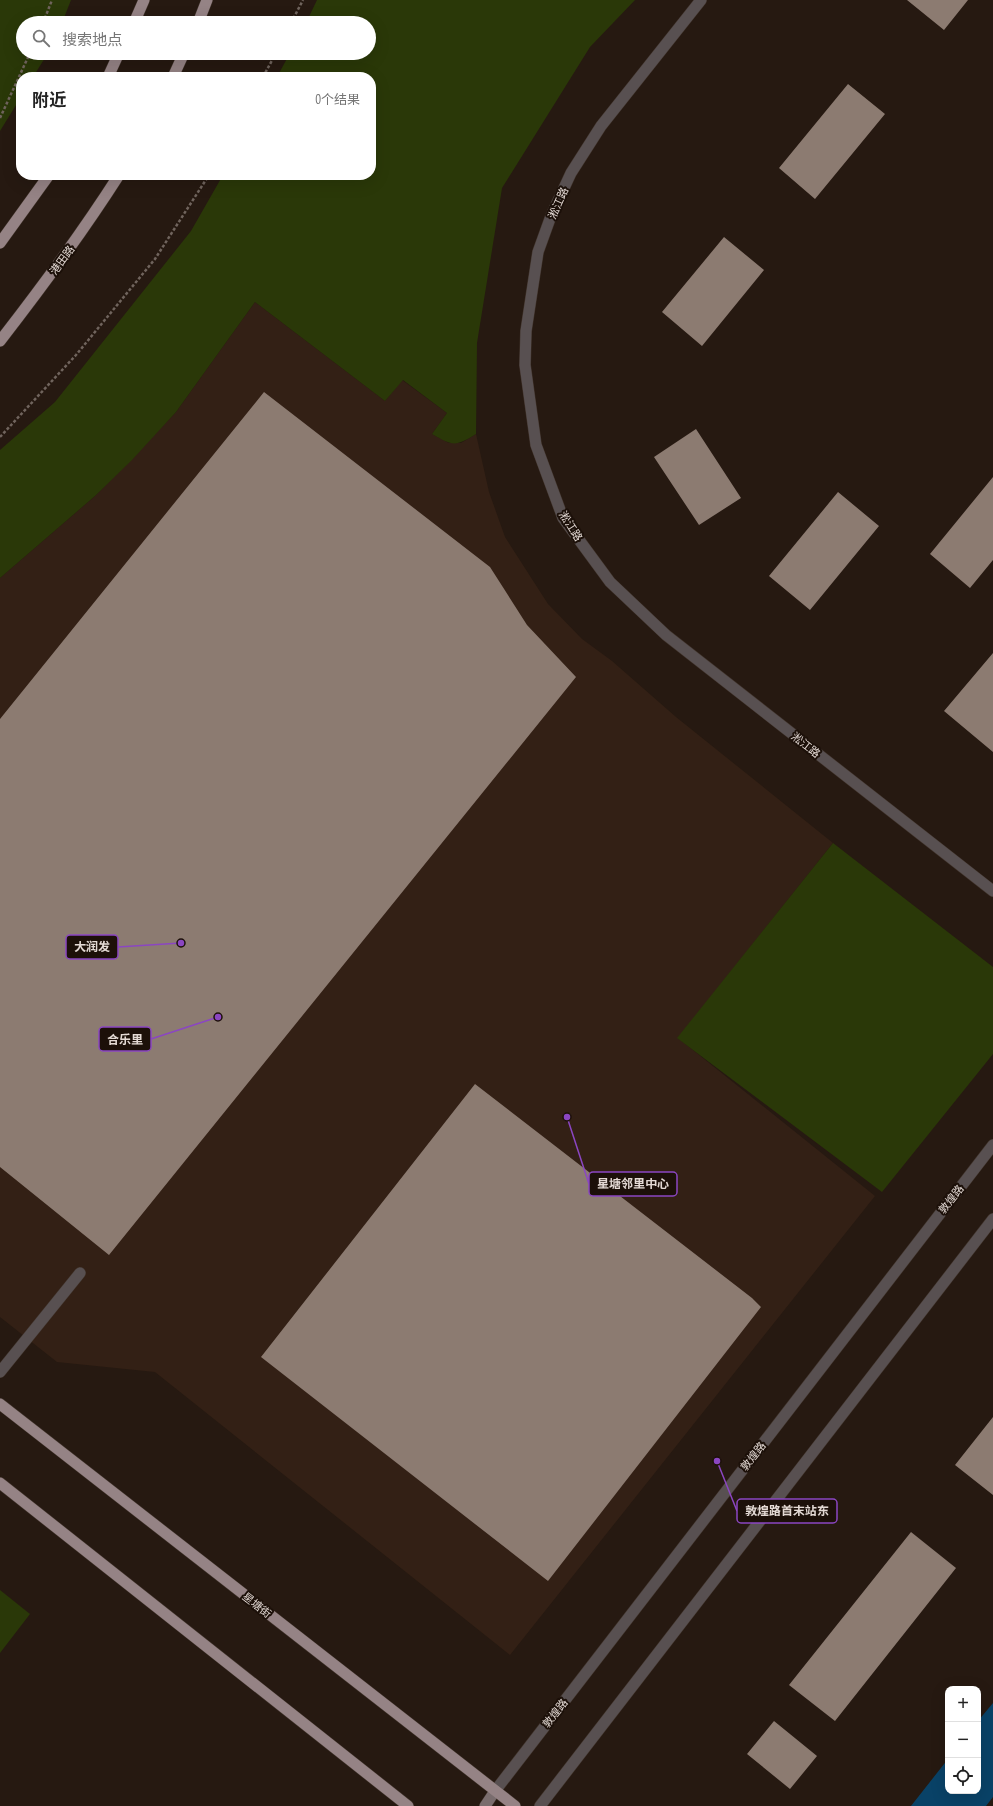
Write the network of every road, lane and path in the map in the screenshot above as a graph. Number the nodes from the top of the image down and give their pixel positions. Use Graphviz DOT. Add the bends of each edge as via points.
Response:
graph roads {
  1 [pos="52,0"];
  2 [pos="144,0"];
  3 [pos="207,0"];
  4 [pos="302,0"];
  5 [pos="701,0"];
  6 [pos="46,16"];
  7 [pos="137,16"];
  8 [pos="201,16"];
  9 [pos="294,16"];
  10 [pos="27,60"];
  11 [pos="116,60"];
  12 [pos="180,60"];
  13 [pos="272,60"];
  14 [pos="21,72"];
  15 [pos="110,72"];
  16 [pos="174,72"];
  17 [pos="266,72"];
  18 [pos="16,83"];
  19 [pos="0,118"];
  20 [pos="45,180"];
  21 [pos="116,180"];
  22 [pos="206,180"];
  23 [pos="0,243"];
  24 [pos="0,341"];
  25 [pos="0,438"];
  26 [pos="993,891"];
  27 [pos="993,1145"];
  28 [pos="993,1219"];
  29 [pos="80,1273"];
  30 [pos="0,1372"];
  31 [pos="0,1404"];
  32 [pos="0,1483"];
  33 [pos="495,1791"];
  34 [pos="408,1806"];
  35 [pos="485,1806"];
  36 [pos="515,1806"];
  37 [pos="540,1806"];
  1 -- 6 [label="path"];
  2 -- 7 [label="main road"];
  3 -- 8 [label="main road"];
  4 -- 9 [label="path"];
  5 -- 26 [label="street, 淞江路" via="601,126 571,173 551,216 538,252 526,331 525,365 536,445 563,518 610,582 666,635"];
  10 -- 14 [label="path"];
  11 -- 15 [label="main road"];
  12 -- 16 [label="main road"];
  13 -- 17 [label="path"];
  18 -- 19 [label="path"];
  20 -- 23 [label="main road"];
  21 -- 24 [label="main road, 港田路" via="46,282"];
  22 -- 25 [label="path" via="156,259 76,355"];
  27 -- 33 [label="street, 敦煌路"];
  28 -- 37 [label="street"];
  29 -- 30 [label="street"];
  31 -- 33 [label="main road, 星塘街"];
  32 -- 34 [label="main road"];
  33 -- 35 [label="main road, 敦煌路"];
  33 -- 36 [label="main road, 星塘街"];
}
